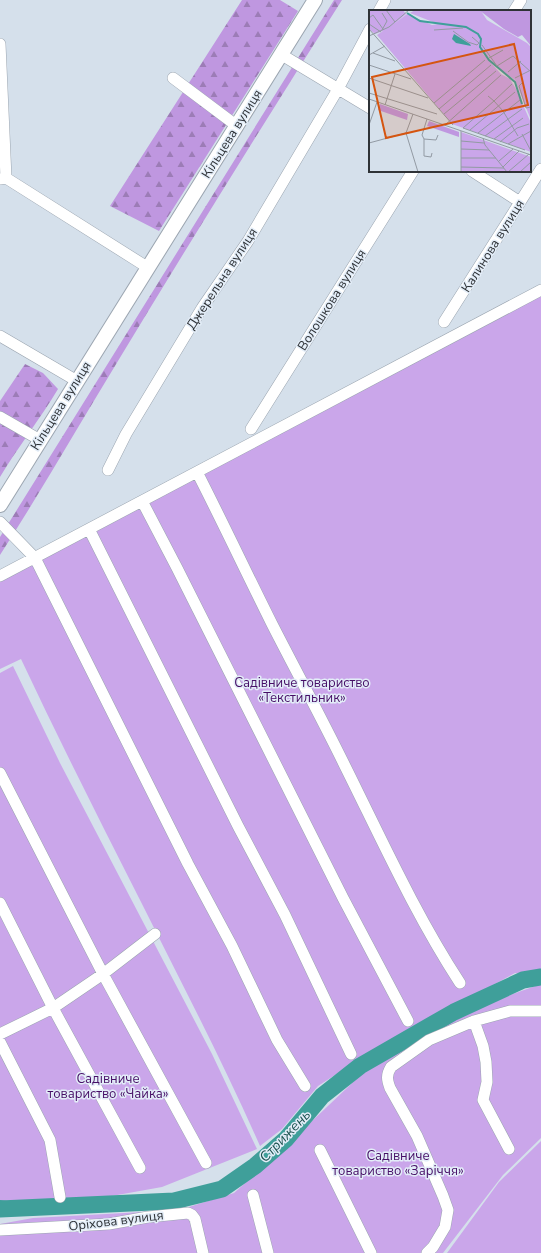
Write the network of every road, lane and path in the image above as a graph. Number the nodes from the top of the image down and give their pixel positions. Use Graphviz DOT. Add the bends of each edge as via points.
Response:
graph roads {
  1 [pos="315,0"];
  2 [pos="385,0"];
  3 [pos="520,0"];
  4 [pos="380,10"];
  5 [pos="515,10"];
  6 [pos="369,31"];
  7 [pos="0,44"];
  8 [pos="282,54"];
  9 [pos="173,78"];
  10 [pos="338,89"];
  11 [pos="369,107"];
  12 [pos="236,126"];
  13 [pos="541,169"];
  14 [pos="412,172"];
  15 [pos="474,172"];
  16 [pos="3,179"];
  17 [pos="520,202"];
  18 [pos="147,267"];
  19 [pos="541,290"];
  20 [pos="444,322"];
  21 [pos="0,336"];
  22 [pos="77,381"];
  23 [pos="0,417"];
  24 [pos="251,429"];
  25 [pos="40,440"];
  26 [pos="108,470"];
  27 [pos="197,472"];
  28 [pos="142,501"];
  29 [pos="0,505"];
  30 [pos="0,522"];
  31 [pos="89,529"];
  32 [pos="34,558"];
  33 [pos="0,576"];
  34 [pos="0,773"];
  35 [pos="0,903"];
  36 [pos="155,934"];
  37 [pos="103,974"];
  38 [pos="460,983"];
  39 [pos="53,1008"];
  40 [pos="541,1011"];
  41 [pos="408,1021"];
  42 [pos="474,1021"];
  43 [pos="0,1034"];
  44 [pos="0,1042"];
  45 [pos="351,1054"];
  46 [pos="305,1086"];
  47 [pos="509,1149"];
  48 [pos="320,1150"];
  49 [pos="206,1163"];
  50 [pos="140,1168"];
  51 [pos="253,1195"];
  52 [pos="60,1197"];
  53 [pos="0,1230"];
  54 [pos="203,1253"];
  55 [pos="268,1253"];
  56 [pos="371,1253"];
  57 [pos="427,1253"];
  1 -- 8 [label="main road, Кільцева вулиця"];
  2 -- 4 [label="street"];
  3 -- 5 [label="street"];
  6 -- 10 [label="street, Джерельна вулиця"];
  7 -- 16 [label="street"];
  8 -- 10 [label="street"];
  8 -- 12 [label="main road, Кільцева вулиця"];
  9 -- 12 [label="street"];
  10 -- 11 [label="street"];
  10 -- 26 [label="street, Джерельна вулиця" via="248,241 202,308 126,434"];
  12 -- 18 [label="main road, Кільцева вулиця"];
  13 -- 17 [label="street, Калинова вулиця"];
  14 -- 24 [label="street, Волошкова вулиця"];
  15 -- 17 [label="street"];
  16 -- 18 [label="street"];
  17 -- 20 [label="street, Калинова вулиця"];
  18 -- 22 [label="main road, Кільцева вулиця"];
  19 -- 27 [label="street"];
  21 -- 22 [label="street"];
  22 -- 25 [label="main road, Кільцева вулиця"];
  23 -- 25 [label="street"];
  25 -- 29 [label="main road, Кільцева вулиця"];
  27 -- 28 [label="street"];
  27 -- 38 [label="street" via="396,869"];
  28 -- 31 [label="street"];
  28 -- 41 [label="street"];
  30 -- 32 [label="street"];
  31 -- 32 [label="street"];
  31 -- 45 [label="street" via="285,914"];
  32 -- 33 [label="street"];
  32 -- 46 [label="street" via="232,946 277,1040"];
  34 -- 37 [label="street"];
  35 -- 39 [label="street"];
  36 -- 37 [label="street"];
  37 -- 39 [label="street"];
  37 -- 49 [label="street"];
  39 -- 43 [label="street"];
  39 -- 50 [label="street"];
  40 -- 42 [label="street" via="510,1011"];
  42 -- 47 [label="street" via="486,1062 487,1082 483,1100"];
  42 -- 57 [label="street" via="429,1040 391,1067 387,1073 390,1088 418,1136 448,1210 445,1227"];
  44 -- 52 [label="street" via="50,1140"];
  48 -- 56 [label="street"];
  51 -- 55 [label="street"];
  53 -- 54 [label="street, Оріхова вулиця" via="109,1224 188,1213 195,1219"];
}
